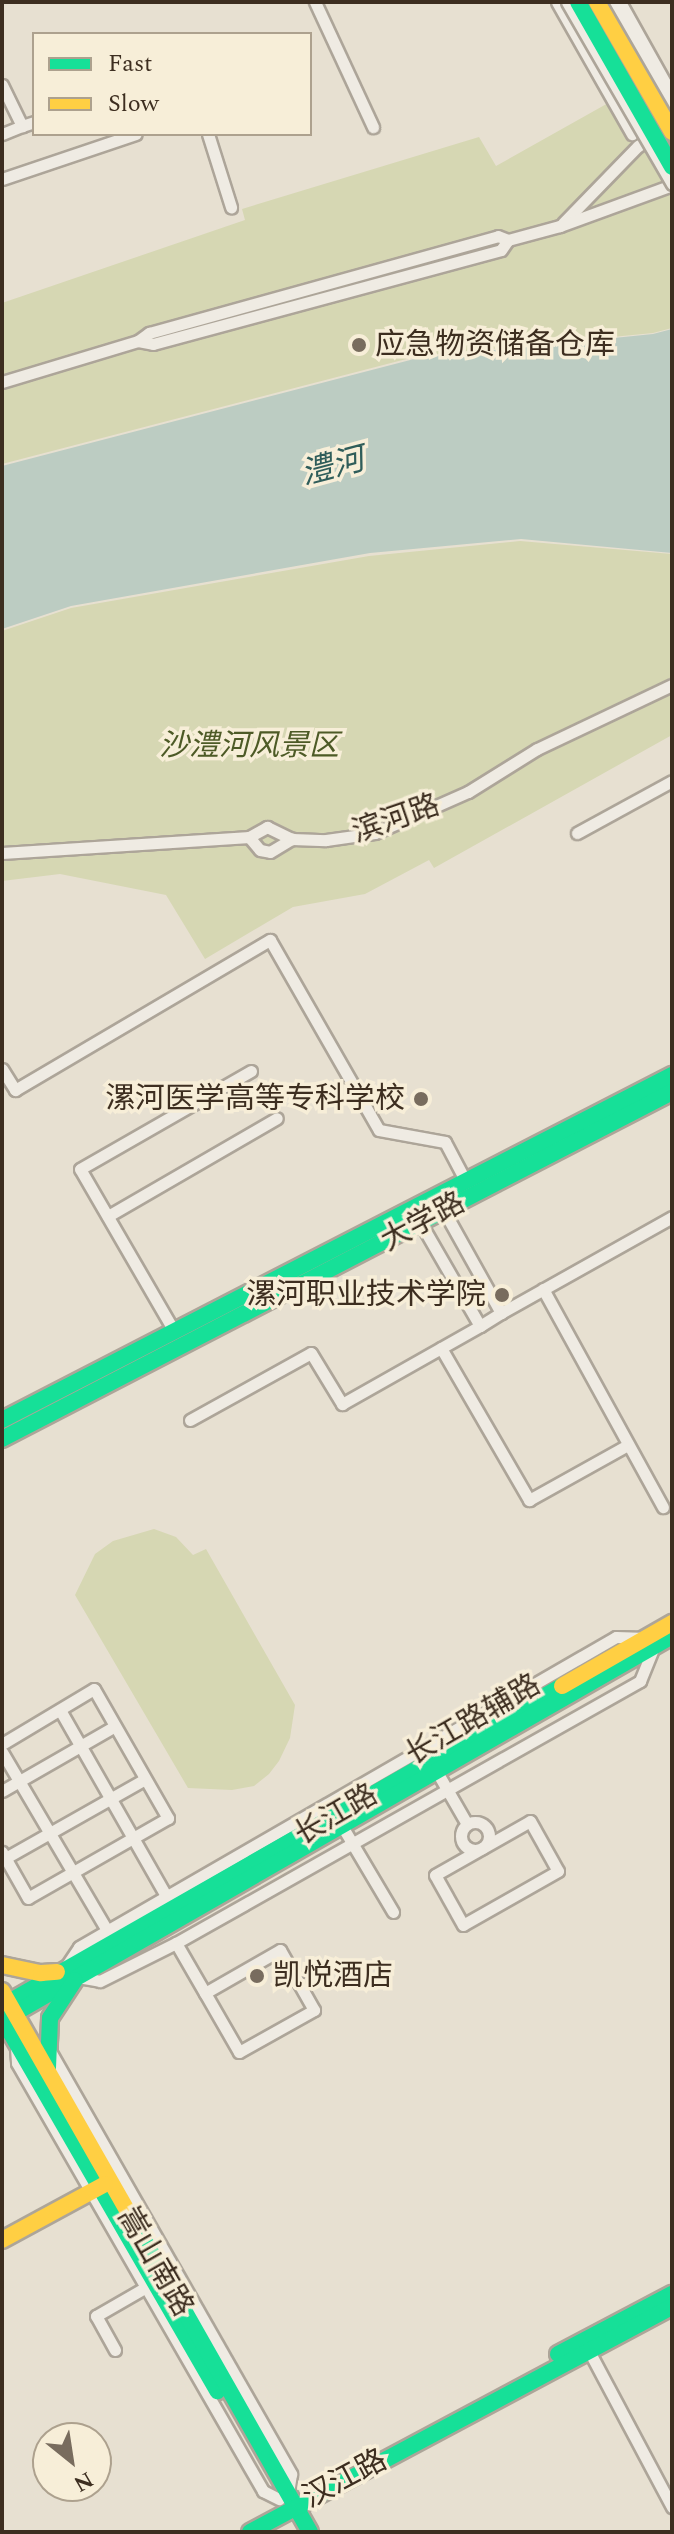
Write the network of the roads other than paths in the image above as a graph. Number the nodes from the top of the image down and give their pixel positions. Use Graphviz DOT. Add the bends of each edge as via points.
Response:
graph roads {
  1 [pos="315,2"];
  2 [pos="557,2"];
  3 [pos="567,2"];
  4 [pos="578,2"];
  5 [pos="597,2"];
  6 [pos="609,2"];
  7 [pos="620,2"];
  8 [pos="2,85"];
  9 [pos="672,95"];
  10 [pos="672,113"];
  11 [pos="28,124"];
  12 [pos="672,125"];
  13 [pos="373,127"];
  14 [pos="672,132"];
  15 [pos="2,134"];
  16 [pos="632,134"];
  17 [pos="130,136"];
  18 [pos="209,136"];
  19 [pos="672,167"];
  20 [pos="2,179"];
  21 [pos="672,185"];
  22 [pos="231,207"];
  23 [pos="560,226"];
  24 [pos="2,382"];
  25 [pos="672,685"];
  26 [pos="672,781"];
  27 [pos="577,833"];
  28 [pos="249,837"];
  29 [pos="292,839"];
  30 [pos="2,853"];
  31 [pos="2,1068"];
  32 [pos="251,1071"];
  33 [pos="672,1075"];
  34 [pos="672,1092"];
  35 [pos="277,1118"];
  36 [pos="465,1180"];
  37 [pos="444,1211"];
  38 [pos="108,1216"];
  39 [pos="672,1217"];
  40 [pos="421,1224"];
  41 [pos="543,1289"];
  42 [pos="501,1313"];
  43 [pos="480,1326"];
  44 [pos="174,1331"];
  45 [pos="441,1348"];
  46 [pos="2,1420"];
  47 [pos="190,1420"];
  48 [pos="2,1439"];
  49 [pos="628,1445"];
  50 [pos="663,1507"];
  51 [pos="672,1623"];
  52 [pos="672,1636"];
  53 [pos="650,1643"];
  54 [pos="60,1710"];
  55 [pos="115,1726"];
  56 [pos="2,1744"];
  57 [pos="80,1745"];
  58 [pos="2,1752"];
  59 [pos="437,1772"];
  60 [pos="145,1779"];
  61 [pos="19,1781"];
  62 [pos="447,1790"];
  63 [pos="2,1791"];
  64 [pos="111,1799"];
  65 [pos="467,1824"];
  66 [pos="342,1826"];
  67 [pos="50,1833"];
  68 [pos="133,1838"];
  69 [pos="352,1844"];
  70 [pos="483,1848"];
  71 [pos="3,1857"];
  72 [pos="73,1872"];
  73 [pos="173,1908"];
  74 [pos="393,1912"];
  75 [pos="190,1936"];
  76 [pos="111,1937"];
  77 [pos="176,1943"];
  78 [pos="2,1965"];
  79 [pos="70,1974"];
  80 [pos="205,1993"];
  81 [pos="5,2008"];
  82 [pos="21,2036"];
  83 [pos="46,2045"];
  84 [pos="49,2074"];
  85 [pos="98,2135"];
  86 [pos="93,2153"];
  87 [pos="100,2187"];
  88 [pos="2,2240"];
  89 [pos="155,2283"];
  90 [pos="672,2294"];
  91 [pos="672,2307"];
  92 [pos="115,2350"];
  93 [pos="589,2351"];
  94 [pos="287,2501"];
  95 [pos="672,2507"];
  96 [pos="250,2532"];
  97 [pos="298,2532"];
  98 [pos="310,2532"];
  1 -- 13 [label="street"];
  2 -- 16 [label="street"];
  3 -- 21 [label="street, bridge"];
  4 -- 19 [label="main road, bridge"];
  5 -- 14 [label="main road, bridge"];
  6 -- 10 [label="street"];
  7 -- 9 [label="street"];
  8 -- 11 [label="street"];
  11 -- 15 [label="street"];
  12 -- 23 [label="street" via="638,146"];
  17 -- 20 [label="street"];
  18 -- 22 [label="street"];
  21 -- 23 [label="street"];
  23 -- 24 [label="street" via="508,240 498,236 234,316 149,333 138,341"];
  25 -- 29 [label="street, 滨河路" via="590,721 468,792 400,824 326,840"];
  26 -- 27 [label="street"];
  28 -- 29 [label="street, 滨河路" via="267,827"];
  28 -- 29 [label="street" via="260,850 270,852"];
  28 -- 30 [label="street, 滨河路"];
  31 -- 36 [label="street" via="15,1090 270,940 379,1130 445,1142"];
  32 -- 38 [label="street" via="80,1169"];
  33 -- 36 [label="main road, 大学路"];
  34 -- 37 [label="main road, 大学路"];
  35 -- 38 [label="street"];
  36 -- 44 [label="main road, 大学路"];
  37 -- 40 [label="main road, 大学路"];
  37 -- 42 [label="street"];
  38 -- 44 [label="street"];
  39 -- 41 [label="street"];
  40 -- 43 [label="street"];
  40 -- 48 [label="main road, 大学路"];
  41 -- 42 [label="street"];
  41 -- 49 [label="street"];
  42 -- 43 [label="street"];
  43 -- 45 [label="street"];
  44 -- 46 [label="main road, 大学路"];
  45 -- 47 [label="street" via="342,1404 311,1353"];
  45 -- 49 [label="street" via="529,1500"];
  49 -- 50 [label="street"];
  51 -- 53 [label="main road, 长江路"];
  52 -- 53 [label="main road, 长江路"];
  53 -- 59 [label="main road, 长江路"];
  53 -- 62 [label="street, 长江路辅路" via="640,1681"];
  53 -- 73 [label="main road, 长江路"];
  54 -- 55 [label="street" via="94,1689"];
  54 -- 56 [label="street"];
  54 -- 57 [label="street"];
  55 -- 57 [label="street"];
  55 -- 60 [label="street"];
  57 -- 61 [label="street"];
  57 -- 64 [label="street"];
  58 -- 61 [label="street"];
  59 -- 62 [label="street"];
  59 -- 66 [label="main road, 长江路"];
  60 -- 64 [label="street"];
  60 -- 68 [label="street" via="168,1818"];
  61 -- 63 [label="street"];
  61 -- 67 [label="street"];
  62 -- 65 [label="street"];
  62 -- 69 [label="street, 长江路辅路"];
  64 -- 67 [label="street"];
  64 -- 68 [label="street"];
  65 -- 70 [label="street" via="485,1827 488,1840"];
  65 -- 70 [label="street" via="463,1844"];
  66 -- 69 [label="street"];
  66 -- 73 [label="main road, 长江路"];
  67 -- 71 [label="street"];
  67 -- 72 [label="street"];
  68 -- 72 [label="street"];
  68 -- 73 [label="street"];
  69 -- 74 [label="street"];
  69 -- 75 [label="street, 长江路辅路"];
  70 -- 70 [label="street" via="530,1821 558,1871 463,1925 435,1875"];
  71 -- 72 [label="street" via="28,1898"];
  72 -- 76 [label="street"];
  73 -- 75 [label="street"];
  73 -- 76 [label="main road, 长江路"];
  73 -- 79 [label="main road, 长江路"];
  75 -- 77 [label="street, 长江路辅路"];
  76 -- 79 [label="main road, 长江路"];
  77 -- 79 [label="street, 长江路辅路" via="100,1981"];
  77 -- 80 [label="street"];
  78 -- 79 [label="main road"];
  79 -- 81 [label="main road, 长江路"];
  79 -- 83 [label="main road" via="50,2018"];
  80 -- 80 [label="street" via="239,2052 314,2010 280,1950"];
  81 -- 82 [label="main road, 嵩山南路"];
  82 -- 83 [label="street"];
  82 -- 84 [label="main road, 嵩山南路"];
  82 -- 87 [label="main road, 嵩山南路"];
  83 -- 84 [label="main road"];
  83 -- 85 [label="street"];
  84 -- 86 [label="main road, 嵩山南路"];
  85 -- 86 [label="street"];
  85 -- 94 [label="street" via="291,2474"];
  86 -- 87 [label="main road, 嵩山南路"];
  87 -- 88 [label="main road"];
  87 -- 89 [label="main road, 嵩山南路"];
  89 -- 92 [label="street" via="96,2316"];
  89 -- 94 [label="main road, 嵩山南路"];
  90 -- 94 [label="main road, 汉江路"];
  91 -- 93 [label="main road, 汉江路"];
  93 -- 94 [label="main road, 汉江路"];
  93 -- 95 [label="street"];
  94 -- 96 [label="main road"];
  94 -- 97 [label="main road, 嵩山南路"];
  94 -- 98 [label="main road, 嵩山南路"];
}
